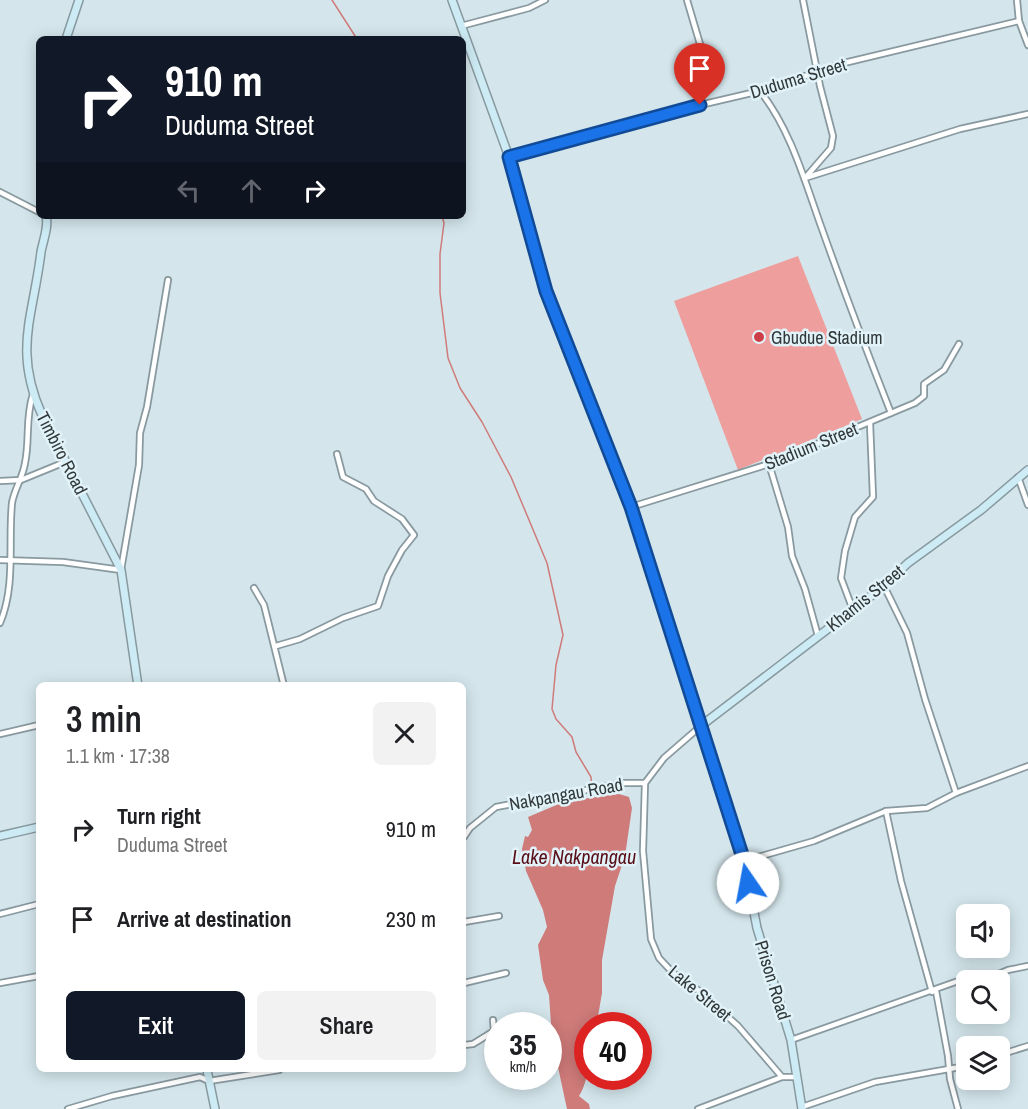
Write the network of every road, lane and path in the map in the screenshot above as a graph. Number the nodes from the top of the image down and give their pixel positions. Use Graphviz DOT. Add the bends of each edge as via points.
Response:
graph roads {
  1 [pos="80,0"];
  2 [pos="452,0"];
  3 [pos="544,0"];
  4 [pos="687,0"];
  5 [pos="803,0"];
  6 [pos="1017,0"];
  7 [pos="1019,21"];
  8 [pos="461,26"];
  9 [pos="67,36"];
  10 [pos="465,36"];
  11 [pos="466,40"];
  12 [pos="1028,45"];
  13 [pos="817,71"];
  14 [pos="760,91"];
  15 [pos="700,105"];
  16 [pos="1028,114"];
  17 [pos="509,157"];
  18 [pos="805,178"];
  19 [pos="0,192"];
  20 [pos="36,210"];
  21 [pos="46,219"];
  22 [pos="168,280"];
  23 [pos="959,344"];
  24 [pos="33,394"];
  25 [pos="891,413"];
  26 [pos="870,423"];
  27 [pos="337,454"];
  28 [pos="65,462"];
  29 [pos="769,464"];
  30 [pos="1028,470"];
  31 [pos="1018,477"];
  32 [pos="21,480"];
  33 [pos="0,481"];
  34 [pos="1028,505"];
  35 [pos="631,507"];
  36 [pos="0,560"];
  37 [pos="10,562"];
  38 [pos="121,570"];
  39 [pos="884,586"];
  40 [pos="254,588"];
  41 [pos="853,610"];
  42 [pos="0,623"];
  43 [pos="818,636"];
  44 [pos="276,646"];
  45 [pos="137,682"];
  46 [pos="283,682"];
  47 [pos="702,725"];
  48 [pos="36,726"];
  49 [pos="0,734"];
  50 [pos="1027,768"];
  51 [pos="645,783"];
  52 [pos="956,794"];
  53 [pos="886,811"];
  54 [pos="36,828"];
  55 [pos="466,834"];
  56 [pos="0,836"];
  57 [pos="744,861"];
  58 [pos="36,905"];
  59 [pos="0,914"];
  60 [pos="499,916"];
  61 [pos="466,922"];
  62 [pos="1028,966"];
  63 [pos="506,973"];
  64 [pos="36,977"];
  65 [pos="0,983"];
  66 [pos="466,983"];
  67 [pos="934,991"];
  68 [pos="484,1037"];
  69 [pos="791,1041"];
  70 [pos="466,1045"];
  71 [pos="1028,1046"];
  72 [pos="1010,1052"];
  73 [pos="956,1067"];
  74 [pos="949,1068"];
  75 [pos="207,1072"];
  76 [pos="266,1072"];
  77 [pos="782,1077"];
  78 [pos="797,1077"];
  79 [pos="209,1081"];
  80 [pos="802,1108"];
  81 [pos="69,1109"];
  82 [pos="214,1109"];
  83 [pos="698,1109"];
  84 [pos="958,1109"];
  1 -- 9 [label="street"];
  2 -- 8 [label="street, Prison Road"];
  3 -- 8 [label="street" via="529,8"];
  4 -- 15 [label="street" via="700,44 694,74"];
  5 -- 13 [label="street"];
  6 -- 7 [label="street"];
  7 -- 12 [label="street"];
  7 -- 13 [label="street, Duduma Street"];
  8 -- 10 [label="street, Prison Road"];
  11 -- 17 [label="street, Prison Road"];
  13 -- 14 [label="street, Duduma Street"];
  13 -- 18 [label="street" via="833,136 831,148"];
  14 -- 15 [label="street, Duduma Street"];
  14 -- 18 [label="street"];
  15 -- 17 [label="street, Duduma Street"];
  16 -- 18 [label="street" via="960,129"];
  17 -- 35 [label="street, Prison Road" via="546,291"];
  18 -- 25 [label="street"];
  19 -- 20 [label="street"];
  21 -- 24 [label="street, Timbiro Road" via="25,341"];
  22 -- 38 [label="street" via="140,433 139,465"];
  23 -- 25 [label="street, Stadium Street" via="944,370 924,384 924,396"];
  24 -- 28 [label="street, Timbiro Road"];
  24 -- 32 [label="street" via="27,413 26,462"];
  25 -- 26 [label="street, Stadium Street"];
  26 -- 29 [label="street, Stadium Street"];
  26 -- 41 [label="street" via="873,497 855,517 841,578"];
  27 -- 44 [label="street" via="343,477 366,489 374,501 402,519 414,535 388,576 378,606"];
  28 -- 32 [label="street"];
  28 -- 38 [label="street, Timbiro Road"];
  29 -- 35 [label="street, Stadium Street"];
  29 -- 43 [label="street" via="788,527 792,556"];
  30 -- 31 [label="street, Khamis Street"];
  31 -- 34 [label="street"];
  31 -- 39 [label="street, Khamis Street"];
  32 -- 33 [label="street"];
  32 -- 37 [label="street" via="12,501"];
  35 -- 47 [label="street, Prison Road"];
  36 -- 37 [label="street"];
  37 -- 38 [label="street" via="28,559"];
  37 -- 42 [label="street"];
  38 -- 45 [label="street, Timbiro Road"];
  39 -- 41 [label="street, Khamis Street"];
  39 -- 52 [label="street" via="907,633"];
  40 -- 44 [label="street" via="264,605"];
  41 -- 43 [label="street, Khamis Street"];
  43 -- 47 [label="street, Khamis Street"];
  44 -- 46 [label="street"];
  47 -- 51 [label="street" via="664,758"];
  47 -- 57 [label="street, Prison Road"];
  48 -- 49 [label="street"];
  50 -- 52 [label="street"];
  51 -- 55 [label="street, Nakpangau Road" via="624,783 496,807"];
  51 -- 77 [label="street, Lake Street" via="643,851 647,907 651,939 659,958 738,1026"];
  52 -- 53 [label="street" via="927,808"];
  53 -- 57 [label="street" via="814,841"];
  53 -- 67 [label="street" via="901,881"];
  54 -- 56 [label="street"];
  57 -- 69 [label="street, Prison Road" via="757,928"];
  58 -- 59 [label="street"];
  60 -- 61 [label="street"];
  62 -- 67 [label="street" via="989,978 966,978"];
  63 -- 66 [label="street"];
  64 -- 65 [label="street"];
  67 -- 69 [label="street"];
  67 -- 74 [label="street"];
  68 -- 70 [label="street"];
  69 -- 78 [label="street, Prison Road"];
  71 -- 72 [label="street"];
  73 -- 74 [label="street"];
  74 -- 80 [label="street" via="875,1082"];
  74 -- 84 [label="street"];
  75 -- 79 [label="street"];
  76 -- 79 [label="street"];
  77 -- 78 [label="street"];
  77 -- 83 [label="street"];
  78 -- 80 [label="street, Prison Road"];
  79 -- 81 [label="street" via="200,1077"];
  79 -- 82 [label="street"];
}
